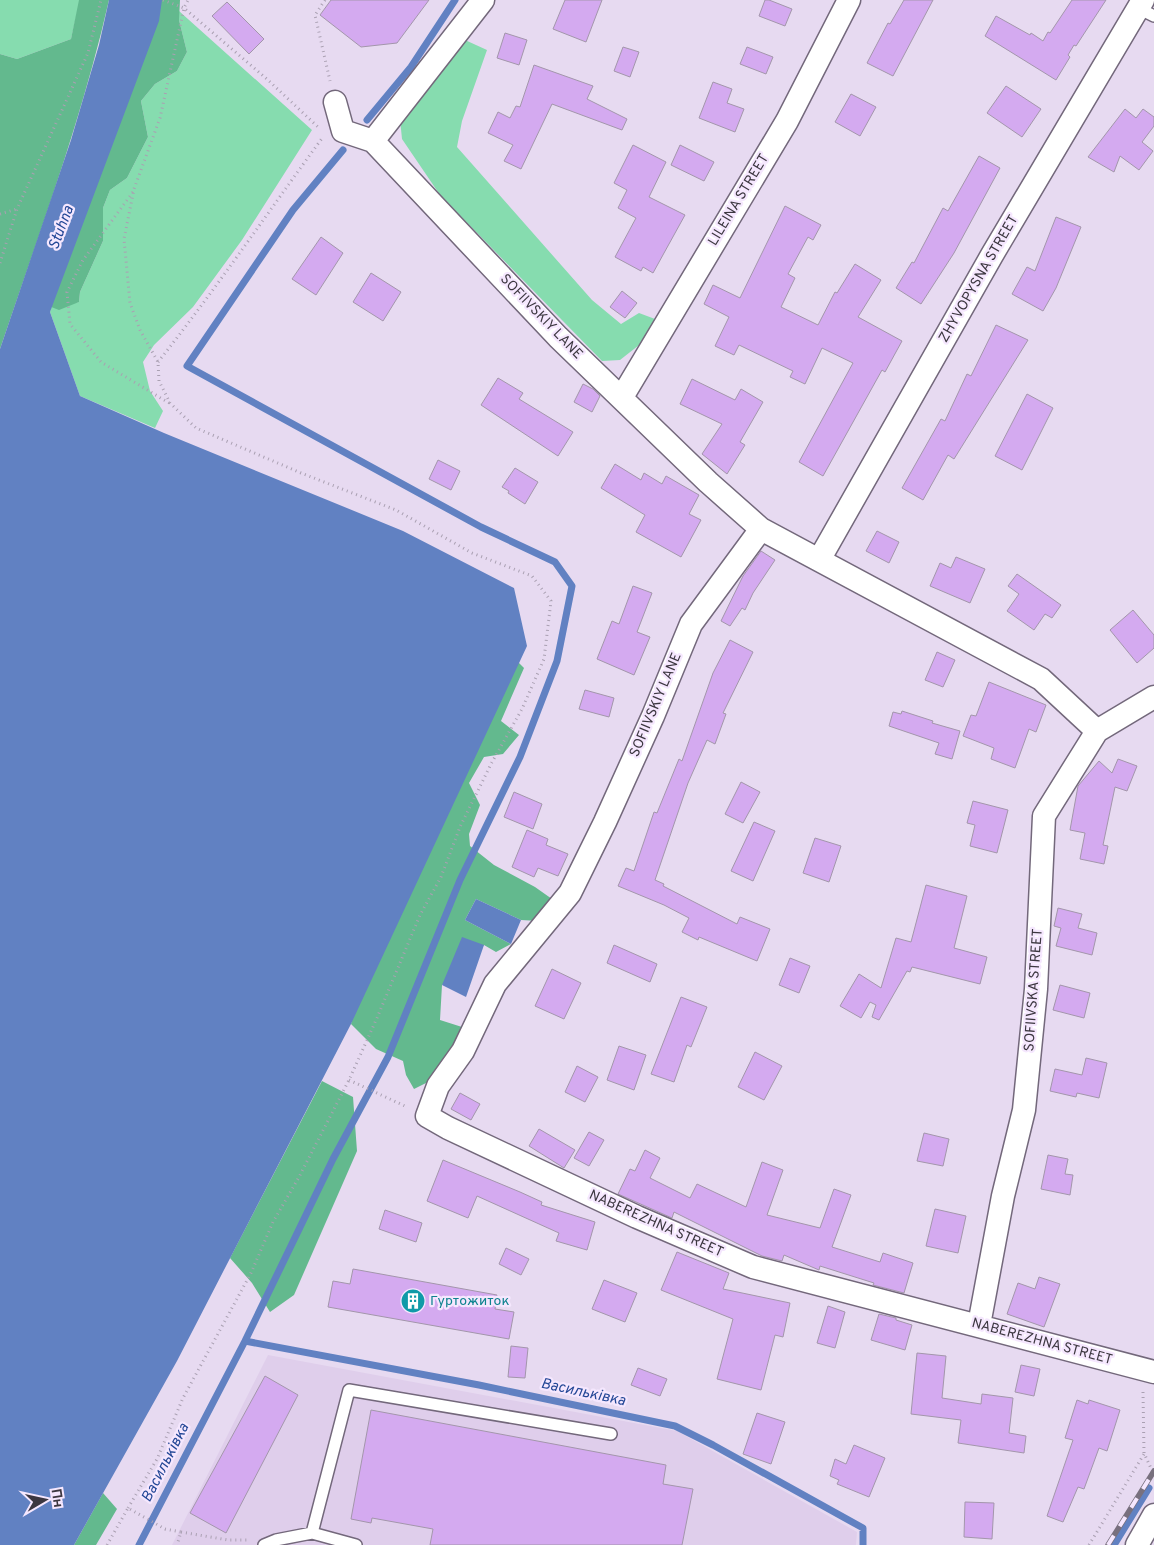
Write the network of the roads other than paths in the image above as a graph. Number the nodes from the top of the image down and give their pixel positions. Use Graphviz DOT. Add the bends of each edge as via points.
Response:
graph roads {
  1 [pos="483,0"];
  2 [pos="849,0"];
  3 [pos="1145,8"];
  4 [pos="334,102"];
  5 [pos="373,141"];
  6 [pos="622,397"];
  7 [pos="760,530"];
  8 [pos="818,560"];
  9 [pos="1154,697"];
  10 [pos="1097,731"];
  11 [pos="570,893"];
  12 [pos="979,1325"];
  13 [pos="1148,1371"];
  14 [pos="612,1434"];
  15 [pos="1154,1516"];
  16 [pos="312,1533"];
  17 [pos="264,1545"];
  18 [pos="356,1545"];
  19 [pos="1137,1545"];
  1 -- 5 [label="street"];
  2 -- 6 [label="street, LILEINA STREET" via="787,120"];
  3 -- 8 [label="street, ZHYVOPYSNA STREET" via="992,255"];
  4 -- 5 [label="street, SOFIIVSKIY LANE" via="343,131"];
  5 -- 6 [label="street, SOFIIVSKIY LANE" via="558,336"];
  6 -- 7 [label="street, SOFIIVSKIY LANE"];
  7 -- 8 [label="street, SOFIIVSKIY LANE"];
  7 -- 11 [label="street, SOFIIVSKIY LANE" via="691,624 605,822"];
  8 -- 10 [label="street, SOFIIVSKIY LANE" via="1041,680"];
  9 -- 10 [label="street, SOFIIVSKA STREET"];
  10 -- 12 [label="street, SOFIIVSKA STREET" via="1044,816 1036,989 1024,1110 1003,1196"];
  11 -- 12 [label="street, NABEREZHNA STREET" via="495,984 463,1051 438,1086 427,1116 636,1217 753,1267"];
  12 -- 13 [label="street, NABEREZHNA STREET"];
  14 -- 16 [label="lane" via="349,1390"];
  15 -- 19 [label="street"];
  16 -- 17 [label="lane"];
  16 -- 18 [label="lane"];
}
